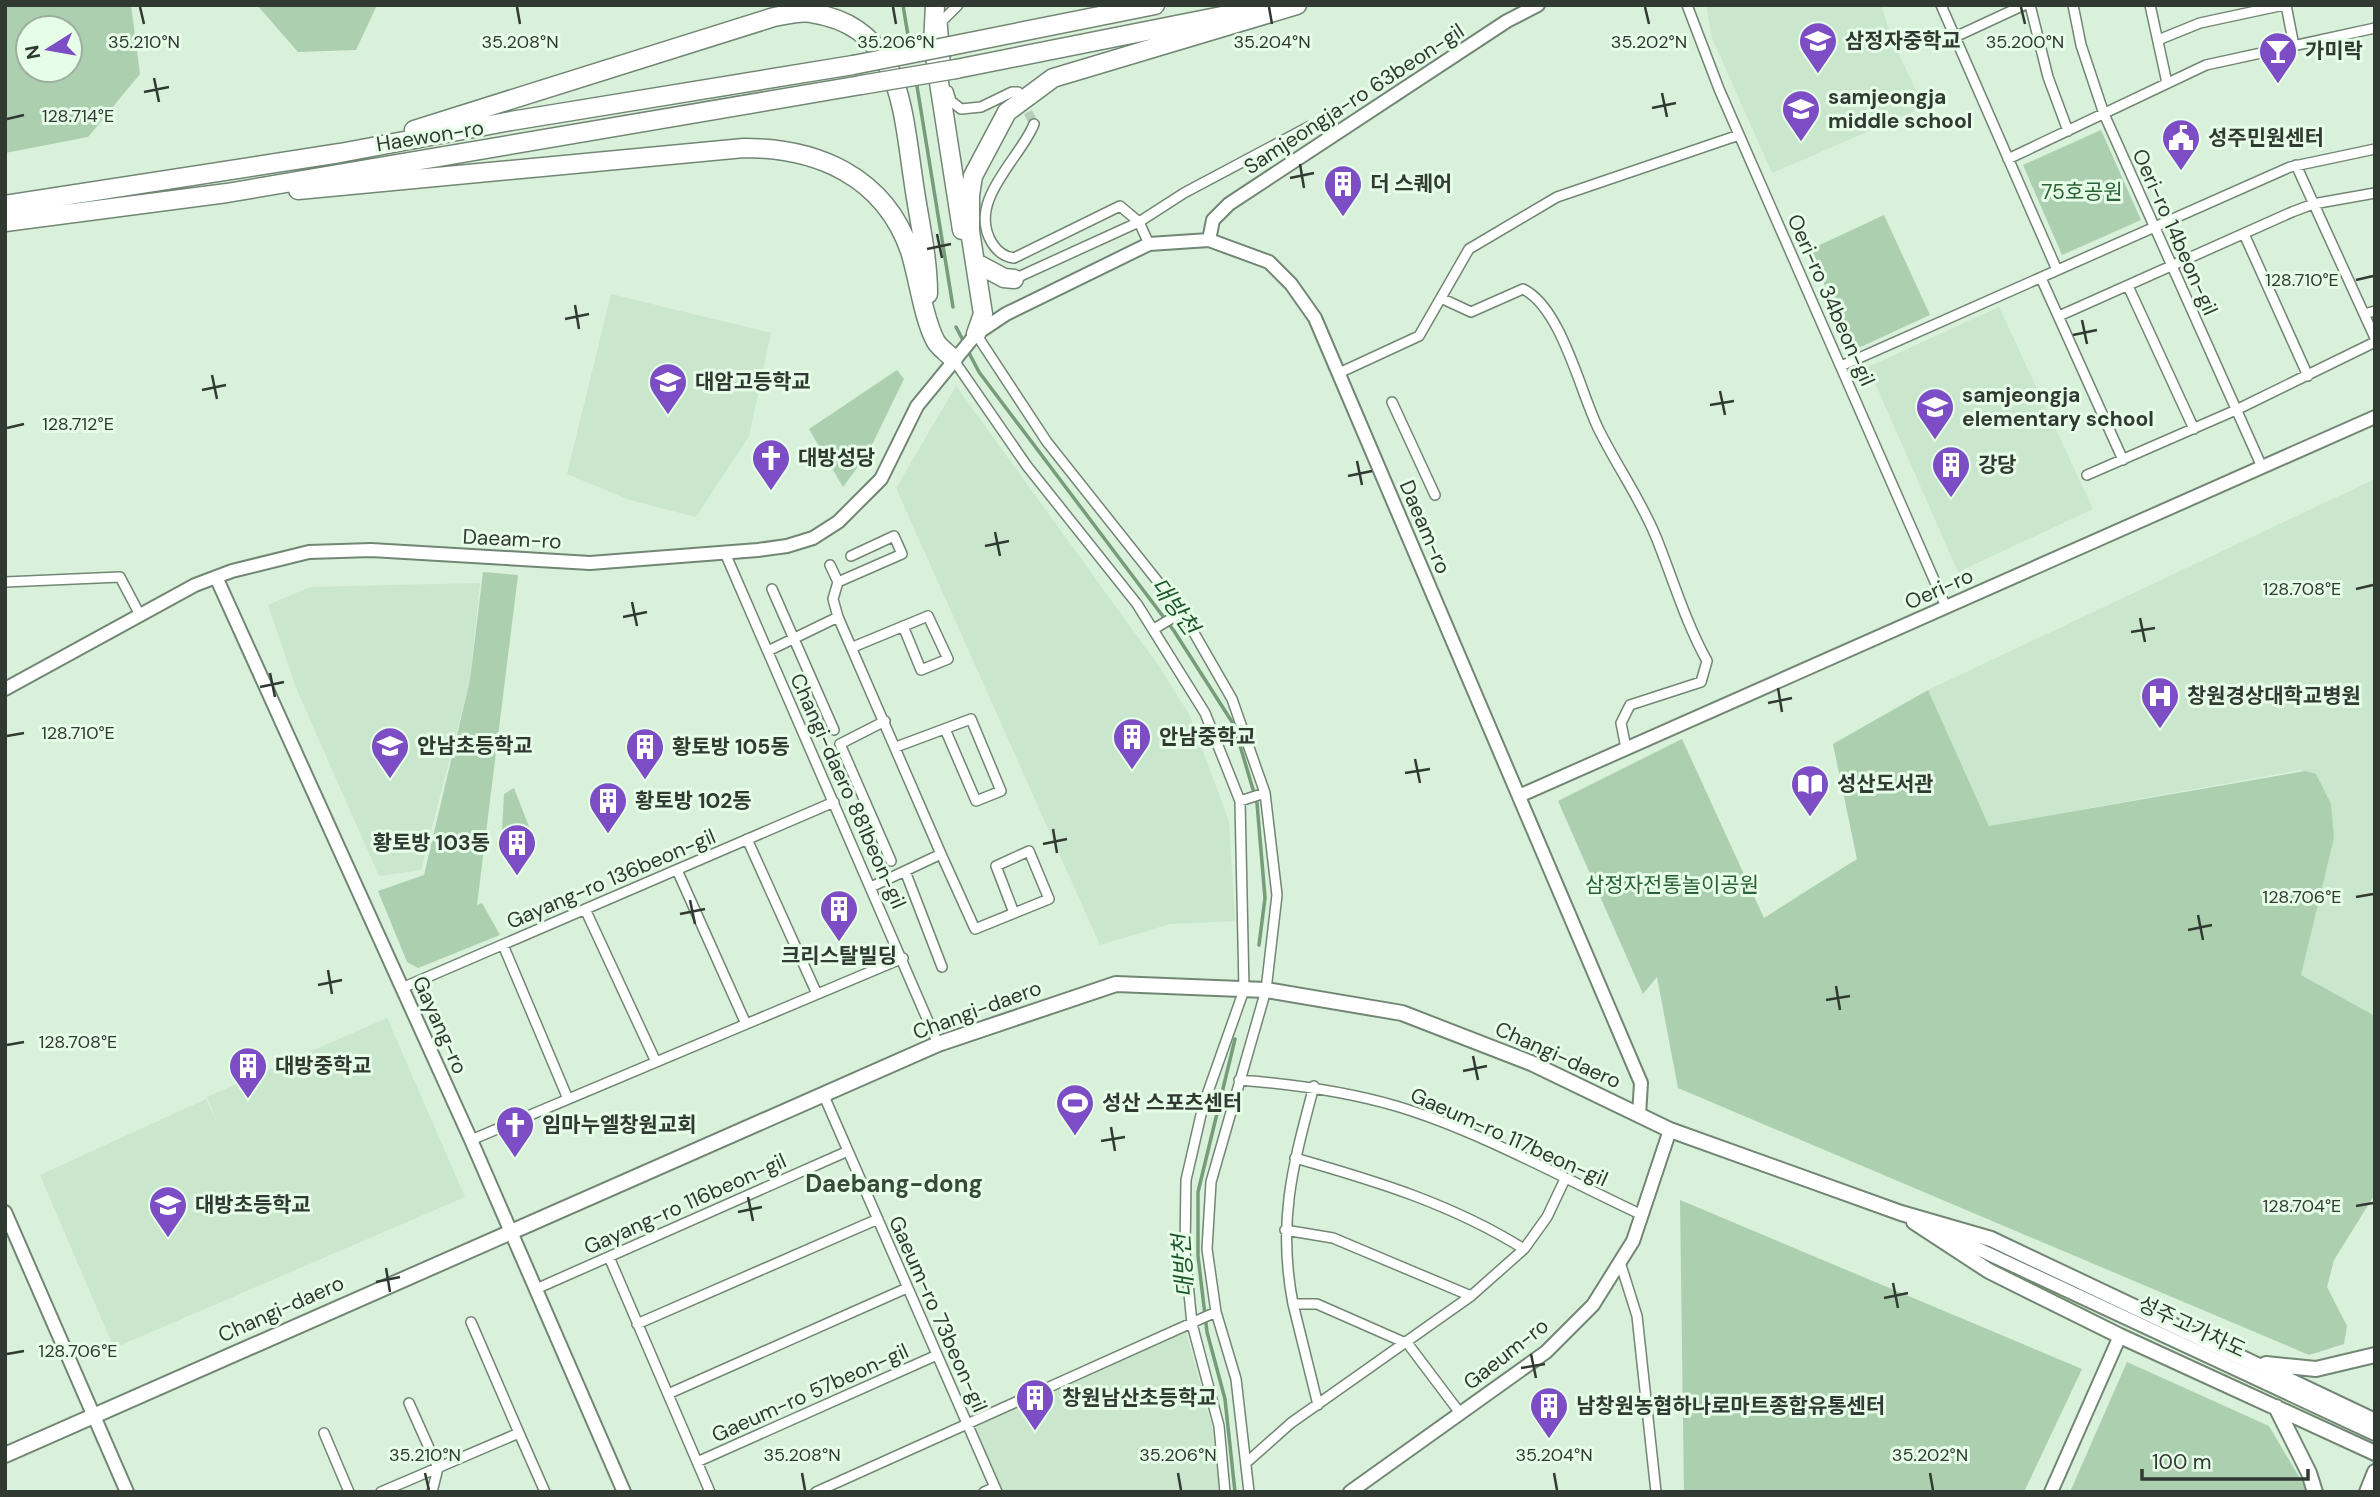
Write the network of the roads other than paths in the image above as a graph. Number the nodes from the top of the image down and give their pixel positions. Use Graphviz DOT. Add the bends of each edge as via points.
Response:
graph roads {
  1 [pos="936,5"];
  2 [pos="958,5"];
  3 [pos="1154,5"];
  4 [pos="1277,5"];
  5 [pos="1297,5"];
  6 [pos="1538,5"];
  7 [pos="1687,5"];
  8 [pos="1941,5"];
  9 [pos="2024,5"];
  10 [pos="2030,5"];
  11 [pos="2073,5"];
  12 [pos="2150,5"];
  13 [pos="2285,5"];
  14 [pos="2375,29"];
  15 [pos="1955,37"];
  16 [pos="2158,40"];
  17 [pos="2294,46"];
  18 [pos="2167,83"];
  19 [pos="1018,92"];
  20 [pos="2104,114"];
  21 [pos="1034,124"];
  22 [pos="1310,126"];
  23 [pos="2068,131"];
  24 [pos="1739,135"];
  25 [pos="2375,149"];
  26 [pos="340,153"];
  27 [pos="2008,159"];
  28 [pos="2296,165"];
  29 [pos="227,193"];
  30 [pos="2375,193"];
  31 [pos="2314,204"];
  32 [pos="5,205"];
  33 [pos="5,222"];
  34 [pos="1139,222"];
  35 [pos="2153,227"];
  36 [pos="2244,234"];
  37 [pos="1209,240"];
  38 [pos="1149,244"];
  39 [pos="976,263"];
  40 [pos="2172,267"];
  41 [pos="2057,270"];
  42 [pos="2040,278"];
  43 [pos="1014,279"];
  44 [pos="2129,286"];
  45 [pos="1443,299"];
  46 [pos="2375,311"];
  47 [pos="2364,314"];
  48 [pos="928,315"];
  49 [pos="2059,316"];
  50 [pos="976,334"];
  51 [pos="2375,340"];
  52 [pos="953,359"];
  53 [pos="1841,366"];
  54 [pos="1339,373"];
  55 [pos="2308,376"];
  56 [pos="1392,402"];
  57 [pos="2236,410"];
  58 [pos="2375,417"];
  59 [pos="2194,429"];
  60 [pos="2123,460"];
  61 [pos="2262,467"];
  62 [pos="2087,475"];
  63 [pos="1434,495"];
  64 [pos="724,553"];
  65 [pos="851,556"];
  66 [pos="830,565"];
  67 [pos="216,577"];
  68 [pos="5,582"];
  69 [pos="838,582"];
  70 [pos="772,589"];
  71 [pos="1946,607"];
  72 [pos="1182,612"];
  73 [pos="141,615"];
  74 [pos="838,617"];
  75 [pos="903,626"];
  76 [pos="1154,629"];
  77 [pos="793,638"];
  78 [pos="853,647"];
  79 [pos="768,651"];
  80 [pos="6,686"];
  81 [pos="885,722"];
  82 [pos="945,729"];
  83 [pos="834,730"];
  84 [pos="896,747"];
  85 [pos="1626,748"];
  86 [pos="1265,793"];
  87 [pos="1519,796"];
  88 [pos="1240,801"];
  89 [pos="834,802"];
  90 [pos="747,839"];
  91 [pos="941,854"];
  92 [pos="891,861"];
  93 [pos="677,870"];
  94 [pos="905,871"];
  95 [pos="872,887"];
  96 [pos="586,909"];
  97 [pos="1014,913"];
  98 [pos="503,945"];
  99 [pos="903,958"];
  100 [pos="942,967"];
  101 [pos="402,988"];
  102 [pos="1244,990"];
  103 [pos="1266,990"];
  104 [pos="817,994"];
  105 [pos="746,1024"];
  106 [pos="937,1044"];
  107 [pos="656,1062"];
  108 [pos="1239,1080"];
  109 [pos="1314,1086"];
  110 [pos="824,1096"];
  111 [pos="568,1100"];
  112 [pos="1639,1115"];
  113 [pos="1670,1130"];
  114 [pos="471,1140"];
  115 [pos="848,1151"];
  116 [pos="1295,1158"];
  117 [pos="1565,1179"];
  118 [pos="5,1212"];
  119 [pos="1901,1213"];
  120 [pos="1640,1214"];
  121 [pos="877,1219"];
  122 [pos="1285,1230"];
  123 [pos="511,1231"];
  124 [pos="1524,1249"];
  125 [pos="1992,1256"];
  126 [pos="609,1257"];
  127 [pos="1620,1262"];
  128 [pos="907,1288"];
  129 [pos="536,1289"];
  130 [pos="1471,1296"];
  131 [pos="1293,1304"];
  132 [pos="1216,1312"];
  133 [pos="471,1322"];
  134 [pos="637,1324"];
  135 [pos="1192,1324"];
  136 [pos="2120,1336"];
  137 [pos="1408,1344"];
  138 [pos="937,1355"];
  139 [pos="2375,1355"];
  140 [pos="2249,1361"];
  141 [pos="668,1394"];
  142 [pos="409,1404"];
  143 [pos="1318,1405"];
  144 [pos="2276,1407"];
  145 [pos="1460,1413"];
  146 [pos="94,1415"];
  147 [pos="2375,1421"];
  148 [pos="968,1426"];
  149 [pos="324,1433"];
  150 [pos="519,1433"];
  151 [pos="2375,1434"];
  152 [pos="2375,1453"];
  153 [pos="5,1455"];
  154 [pos="697,1462"];
  155 [pos="1246,1463"];
  156 [pos="438,1468"];
  157 [pos="2375,1472"];
  158 [pos="393,1487"];
  159 [pos="996,1489"];
  160 [pos="127,1492"];
  161 [pos="349,1492"];
  162 [pos="381,1492"];
  163 [pos="407,1492"];
  164 [pos="432,1492"];
  165 [pos="545,1492"];
  166 [pos="624,1492"];
  167 [pos="710,1492"];
  168 [pos="816,1492"];
  169 [pos="984,1492"];
  170 [pos="1225,1492"];
  171 [pos="1249,1492"];
  172 [pos="1350,1492"];
  173 [pos="1656,1492"];
  174 [pos="2051,1492"];
  175 [pos="2315,1492"];
  176 [pos="2367,1492"];
  1 -- 50 [label="highway" via="933,44"];
  2 -- 19 [label="street" via="942,21 951,101 961,109 982,107"];
  3 -- 26 [label="highway, Haewon-ro, bridge" via="853,65"];
  4 -- 29 [label="highway, Haewon-ro, bridge" via="956,69"];
  5 -- 39 [label="highway" via="1053,78 1007,112 973,176 970,231"];
  6 -- 37 [label="street, Samjeongja-ro 63beon-gil" via="1229,204 1213,220"];
  7 -- 24 [label="street, Oeri-ro 34beon-gil"];
  8 -- 15 [label="street"];
  9 -- 15 [label="street"];
  10 -- 23 [label="street" via="2048,77"];
  11 -- 20 [label="street, Oeri-ro 14beon-gil"];
  12 -- 16 [label="street"];
  13 -- 16 [label="street" via="2200,23"];
  13 -- 17 [label="street"];
  14 -- 17 [label="street"];
  15 -- 27 [label="street"];
  16 -- 18 [label="street"];
  17 -- 18 [label="street" via="2206,65"];
  18 -- 20 [label="street"];
  20 -- 23 [label="street"];
  20 -- 35 [label="street, Oeri-ro 14beon-gil"];
  21 -- 34 [label="street" via="995,186 988,207 987,235 996,249 1014,258 1121,205"];
  22 -- 34 [label="street"];
  23 -- 27 [label="street"];
  24 -- 45 [label="street" via="1557,197 1469,249"];
  24 -- 53 [label="street, Oeri-ro 34beon-gil"];
  25 -- 28 [label="street"];
  26 -- 32 [label="highway, Haewon-ro"];
  26 -- 48 [label="highway" via="774,17 809,12 850,24 872,41 890,66 902,107 928,278"];
  27 -- 41 [label="street"];
  28 -- 31 [label="street"];
  28 -- 35 [label="street"];
  29 -- 33 [label="highway, Haewon-ro"];
  29 -- 48 [label="highway" via="322,190 722,149 796,152 843,169 895,219"];
  30 -- 31 [label="street"];
  31 -- 36 [label="street"];
  31 -- 47 [label="street"];
  34 -- 38 [label="street"];
  34 -- 43 [label="street"];
  35 -- 40 [label="street, Oeri-ro 14beon-gil"];
  35 -- 41 [label="street"];
  36 -- 40 [label="street"];
  36 -- 55 [label="street"];
  37 -- 38 [label="street, Daeam-ro"];
  37 -- 54 [label="street, Daeam-ro" via="1269,262 1291,284 1315,318"];
  38 -- 50 [label="street, Daeam-ro" via="1006,314"];
  39 -- 43 [label="highway"];
  39 -- 50 [label="highway" via="983,314"];
  40 -- 44 [label="street"];
  40 -- 57 [label="street, Oeri-ro 14beon-gil"];
  41 -- 42 [label="street"];
  42 -- 49 [label="street"];
  42 -- 53 [label="street"];
  44 -- 49 [label="street"];
  44 -- 59 [label="street"];
  45 -- 54 [label="street" via="1419,336"];
  45 -- 85 [label="street" via="1471,312 1523,289 1533,294 1554,325 1597,426 1655,535 1689,628 1707,661 1701,682 1630,705 1621,723"];
  46 -- 47 [label="street"];
  47 -- 51 [label="street"];
  48 -- 52 [label="highway" via="935,340"];
  49 -- 60 [label="street"];
  50 -- 52 [label="street, Daeam-ro"];
  50 -- 72 [label="street" via="1047,442"];
  51 -- 55 [label="street"];
  52 -- 64 [label="street, Daeam-ro" via="916,406 881,479 838,522 813,538 787,546"];
  52 -- 76 [label="street" via="1027,466"];
  53 -- 71 [label="street, Oeri-ro 34beon-gil"];
  54 -- 87 [label="street, Daeam-ro"];
  55 -- 57 [label="street"];
  56 -- 63 [label="street"];
  57 -- 59 [label="street"];
  57 -- 61 [label="street, Oeri-ro 14beon-gil"];
  58 -- 61 [label="street, Oeri-ro"];
  59 -- 60 [label="street"];
  60 -- 62 [label="street"];
  61 -- 71 [label="street, Oeri-ro"];
  64 -- 67 [label="street, Daeam-ro" via="590,563 371,550 309,552"];
  64 -- 79 [label="street, Changi-daero 881beon-gil"];
  65 -- 69 [label="street" via="894,536 902,554"];
  66 -- 69 [label="street"];
  67 -- 73 [label="street, Daeam-ro"];
  67 -- 101 [label="street, Gayang-ro"];
  68 -- 73 [label="street" via="120,577"];
  69 -- 74 [label="street" via="833,599"];
  70 -- 77 [label="street"];
  71 -- 85 [label="street, Oeri-ro"];
  72 -- 76 [label="street"];
  72 -- 86 [label="street" via="1233,699"];
  73 -- 80 [label="street, Daeam-ro"];
  74 -- 77 [label="street"];
  74 -- 78 [label="street"];
  75 -- 75 [label="street" via="928,615 948,659 921,670"];
  75 -- 78 [label="street"];
  76 -- 88 [label="street" via="1205,713"];
  77 -- 79 [label="street"];
  77 -- 83 [label="street"];
  78 -- 81 [label="street"];
  79 -- 89 [label="street, Changi-daero 881beon-gil"];
  81 -- 84 [label="street"];
  81 -- 92 [label="street" via="840,744"];
  82 -- 82 [label="street" via="971,719 1001,791 976,802"];
  82 -- 84 [label="street"];
  84 -- 91 [label="street"];
  85 -- 87 [label="street, Oeri-ro"];
  86 -- 88 [label="street"];
  86 -- 103 [label="street" via="1277,895"];
  87 -- 112 [label="street, Daeam-ro" via="1641,1083"];
  88 -- 102 [label="street"];
  89 -- 90 [label="street, Gayang-ro 136beon-gil"];
  89 -- 95 [label="street, Changi-daero 881beon-gil"];
  90 -- 93 [label="street, Gayang-ro 136beon-gil"];
  90 -- 104 [label="street"];
  91 -- 94 [label="street"];
  91 -- 97 [label="street" via="975,929"];
  93 -- 96 [label="street, Gayang-ro 136beon-gil"];
  93 -- 105 [label="street"];
  94 -- 95 [label="street"];
  94 -- 100 [label="street"];
  95 -- 99 [label="street, Changi-daero 881beon-gil"];
  96 -- 98 [label="street, Gayang-ro 136beon-gil"];
  96 -- 107 [label="street"];
  97 -- 97 [label="street" via="1049,899 1029,851 996,866"];
  98 -- 101 [label="street, Gayang-ro 136beon-gil"];
  98 -- 111 [label="street"];
  99 -- 104 [label="street"];
  99 -- 106 [label="street, Changi-daero 881beon-gil"];
  101 -- 114 [label="street, Gayang-ro"];
  102 -- 103 [label="main road, Changi-daero"];
  102 -- 106 [label="main road, Changi-daero" via="1116,984"];
  102 -- 135 [label="street" via="1203,1106 1186,1180 1185,1252"];
  103 -- 108 [label="street"];
  103 -- 112 [label="main road, Changi-daero" via="1402,1013 1531,1063"];
  104 -- 105 [label="street"];
  105 -- 107 [label="street"];
  106 -- 110 [label="main road, Changi-daero"];
  107 -- 111 [label="street"];
  108 -- 109 [label="street, Gaeum-ro 117beon-gil"];
  108 -- 132 [label="street" via="1211,1182 1207,1249"];
  109 -- 116 [label="street"];
  109 -- 117 [label="street, Gaeum-ro 117beon-gil" via="1398,1107"];
  110 -- 115 [label="street, Gaeum-ro 73beon-gil"];
  110 -- 123 [label="main road, Changi-daero"];
  111 -- 114 [label="street"];
  112 -- 113 [label="main road, Changi-daero"];
  113 -- 119 [label="main road, Changi-daero"];
  113 -- 120 [label="street, Gaeum-ro"];
  114 -- 123 [label="street, Gayang-ro"];
  115 -- 121 [label="street, Gaeum-ro 73beon-gil"];
  115 -- 126 [label="street, Gayang-ro 116beon-gil"];
  116 -- 122 [label="street"];
  116 -- 124 [label="street" via="1396,1187 1481,1222"];
  117 -- 120 [label="street, Gaeum-ro 117beon-gil"];
  117 -- 124 [label="street" via="1547,1217"];
  118 -- 146 [label="street"];
  119 -- 125 [label="street, Changi-daero"];
  119 -- 136 [label="main road" via="1989,1271"];
  119 -- 140 [label="main road" via="1992,1239"];
  120 -- 127 [label="street, Gaeum-ro" via="1633,1241"];
  121 -- 128 [label="street, Gaeum-ro 73beon-gil"];
  121 -- 134 [label="street"];
  122 -- 130 [label="street" via="1333,1238"];
  122 -- 131 [label="street" via="1285,1266"];
  123 -- 129 [label="street, Gayang-ro"];
  123 -- 146 [label="main road, Changi-daero"];
  124 -- 130 [label="street"];
  125 -- 151 [label="street, 성주고가차도"];
  126 -- 129 [label="street, Gayang-ro 116beon-gil"];
  126 -- 134 [label="street, Gaeum-ro 57beon-gil"];
  127 -- 145 [label="street, Gaeum-ro" via="1593,1306 1546,1352"];
  127 -- 173 [label="street" via="1637,1316"];
  128 -- 138 [label="street, Gaeum-ro 73beon-gil"];
  128 -- 141 [label="street"];
  129 -- 166 [label="street, Gayang-ro"];
  130 -- 137 [label="street"];
  131 -- 137 [label="street" via="1317,1304"];
  131 -- 143 [label="street"];
  132 -- 135 [label="street"];
  132 -- 155 [label="street" via="1236,1379"];
  133 -- 150 [label="street"];
  134 -- 141 [label="street, Gaeum-ro 57beon-gil"];
  135 -- 148 [label="street"];
  135 -- 170 [label="street" via="1219,1426"];
  136 -- 144 [label="main road"];
  136 -- 174 [label="street"];
  137 -- 143 [label="street"];
  137 -- 145 [label="street"];
  138 -- 148 [label="street, Gaeum-ro 73beon-gil"];
  138 -- 154 [label="street, Gaeum-ro 57beon-gil"];
  139 -- 140 [label="main road" via="2316,1369"];
  140 -- 147 [label="main road"];
  141 -- 154 [label="street, Gaeum-ro 57beon-gil"];
  142 -- 156 [label="street"];
  143 -- 155 [label="street"];
  144 -- 152 [label="main road"];
  144 -- 175 [label="main road"];
  145 -- 172 [label="street, Gaeum-ro"];
  146 -- 153 [label="main road, Changi-daero"];
  146 -- 160 [label="street"];
  148 -- 159 [label="street, Gaeum-ro 73beon-gil"];
  148 -- 168 [label="street"];
  149 -- 161 [label="street"];
  150 -- 156 [label="street"];
  150 -- 165 [label="street"];
  154 -- 167 [label="street, Gaeum-ro 57beon-gil"];
  155 -- 171 [label="street"];
  156 -- 158 [label="street"];
  156 -- 164 [label="street"];
  157 -- 176 [label="main road"];
  158 -- 162 [label="street"];
  158 -- 163 [label="street"];
  159 -- 169 [label="street"];
}
